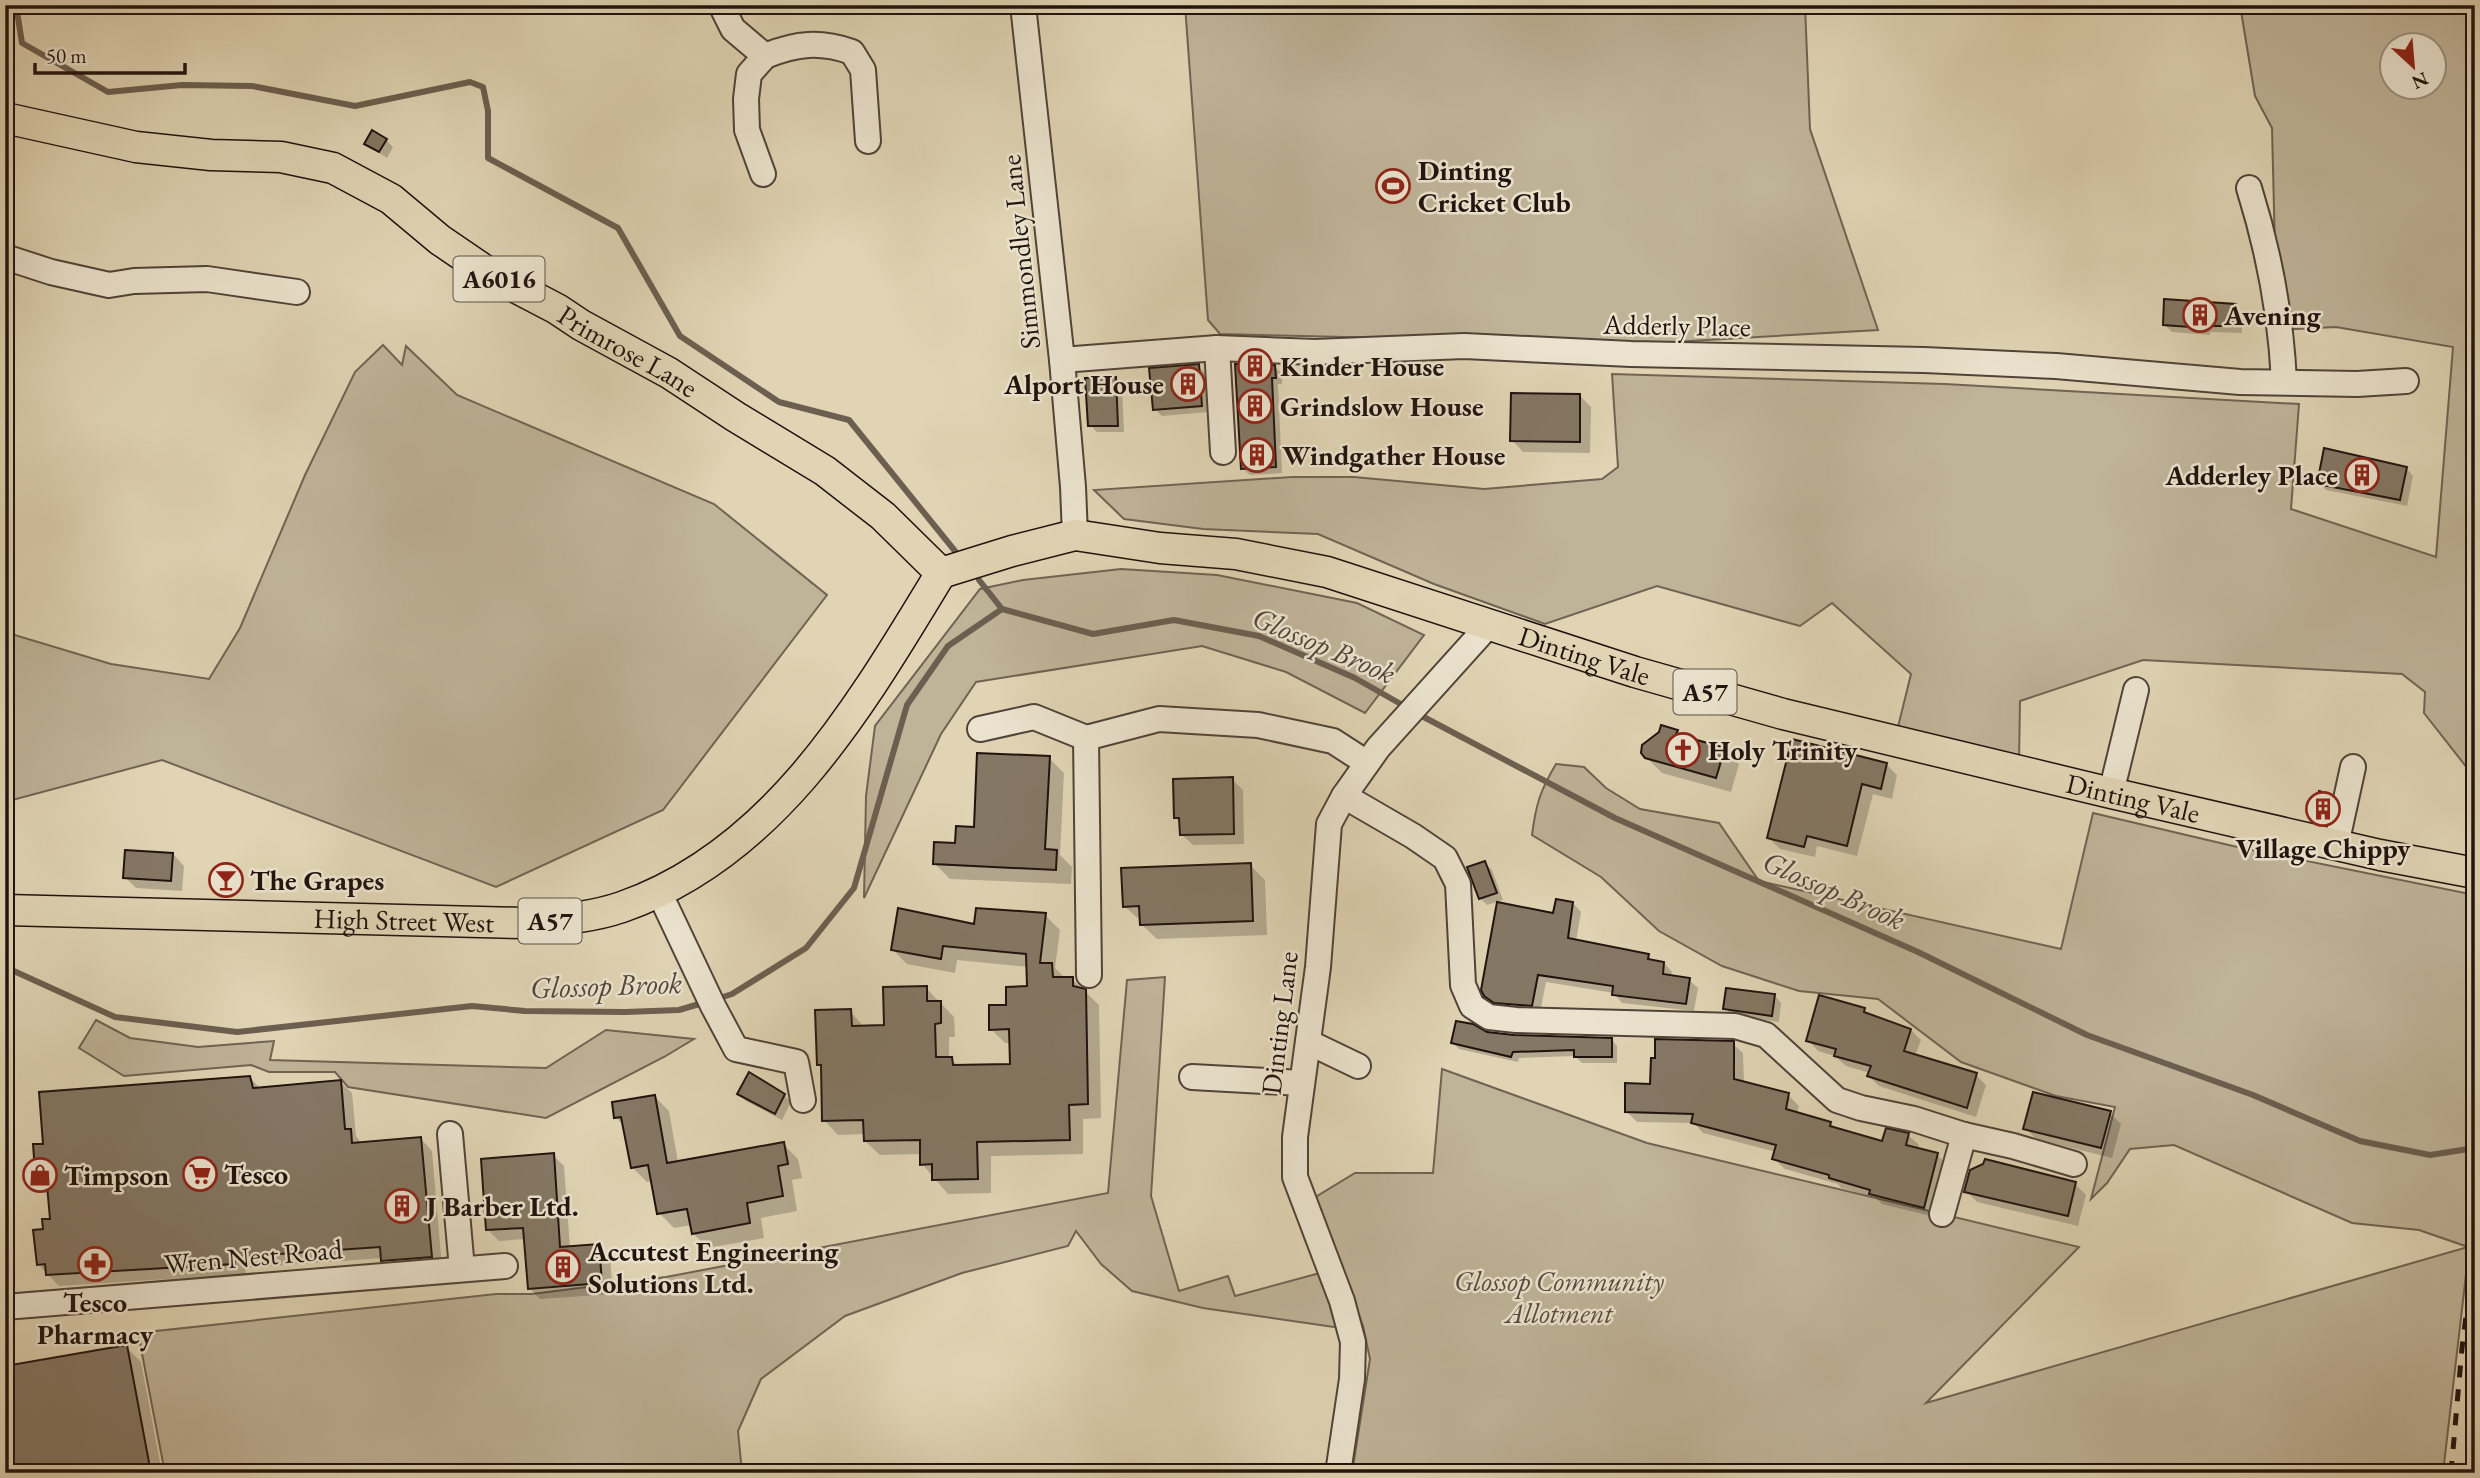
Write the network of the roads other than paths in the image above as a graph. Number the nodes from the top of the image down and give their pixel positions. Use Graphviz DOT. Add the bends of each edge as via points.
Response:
graph roads {
  1 [pos="721,5"];
  2 [pos="1023,5"];
  3 [pos="765,56"];
  4 [pos="5,118"];
  5 [pos="868,141"];
  6 [pos="763,174"];
  7 [pos="2249,188"];
  8 [pos="5,257"];
  9 [pos="297,292"];
  10 [pos="1217,348"];
  11 [pos="1062,360"];
  12 [pos="2287,382"];
  13 [pos="2406,382"];
  14 [pos="1223,452"];
  15 [pos="1075,535"];
  16 [pos="940,573"];
  17 [pos="1488,626"];
  18 [pos="2136,690"];
  19 [pos="980,729"];
  20 [pos="1086,738"];
  21 [pos="1367,763"];
  22 [pos="2353,766"];
  23 [pos="2111,793"];
  24 [pos="1344,796"];
  25 [pos="2336,845"];
  26 [pos="2475,873"];
  27 [pos="659,892"];
  28 [pos="5,910"];
  29 [pos="1089,975"];
  30 [pos="1308,1042"];
  31 [pos="1358,1066"];
  32 [pos="1192,1077"];
  33 [pos="1303,1083"];
  34 [pos="803,1100"];
  35 [pos="450,1134"];
  36 [pos="1964,1135"];
  37 [pos="2074,1164"];
  38 [pos="1942,1214"];
  39 [pos="505,1266"];
  40 [pos="462,1269"];
  41 [pos="5,1307"];
  42 [pos="1338,1473"];
  1 -- 3 [label="street" via="733,29"];
  2 -- 11 [label="street, Simmondley Lane"];
  3 -- 5 [label="street" via="796,46 827,44 852,52 863,70"];
  3 -- 6 [label="street" via="749,74 746,99 747,130"];
  4 -- 16 [label="main road, Primrose Lane / A6016" via="136,147 281,157 333,168 391,199 490,275 669,373 825,471 883,516"];
  7 -- 12 [label="street" via="2264,236"];
  8 -- 9 [label="street" via="109,285 207,279"];
  10 -- 11 [label="street, Adderly Place"];
  10 -- 12 [label="street, Adderly Place" via="1315,352 1464,346 1924,360"];
  10 -- 14 [label="street"];
  11 -- 15 [label="street, Simmondley Lane"];
  12 -- 13 [label="street"];
  15 -- 16 [label="main road, Dinting Vale / A57"];
  15 -- 17 [label="main road, Dinting Vale / A57" via="1236,554 1327,572"];
  16 -- 27 [label="main road, High Street West / A57" via="863,695 804,777 728,850"];
  17 -- 21 [label="street, Dinting Lane"];
  17 -- 23 [label="main road, Dinting Vale / A57" via="1729,699"];
  18 -- 23 [label="street"];
  19 -- 20 [label="street" via="1034,717"];
  20 -- 21 [label="street" via="1159,719 1258,725 1332,741"];
  20 -- 29 [label="street"];
  21 -- 24 [label="street, Dinting Lane"];
  22 -- 25 [label="street"];
  23 -- 25 [label="main road, Dinting Vale / A57"];
  24 -- 30 [label="street, Dinting Lane" via="1329,824"];
  24 -- 36 [label="street" via="1445,858 1458,884 1463,985 1472,1006 1489,1017 1735,1026 1766,1035 1837,1100"];
  25 -- 26 [label="main road, Dinting Vale / A57"];
  27 -- 28 [label="main road, High Street West / A57" via="576,919 523,923"];
  27 -- 34 [label="street" via="736,1049 796,1062"];
  30 -- 31 [label="street"];
  30 -- 33 [label="street, Dinting Lane"];
  32 -- 33 [label="street"];
  33 -- 42 [label="street, Dinting Lane" via="1295,1177 1353,1342"];
  35 -- 40 [label="street"];
  36 -- 37 [label="street"];
  36 -- 38 [label="street"];
  39 -- 40 [label="street, Wren Nest Road"];
  40 -- 41 [label="street, Wren Nest Road"];
}
